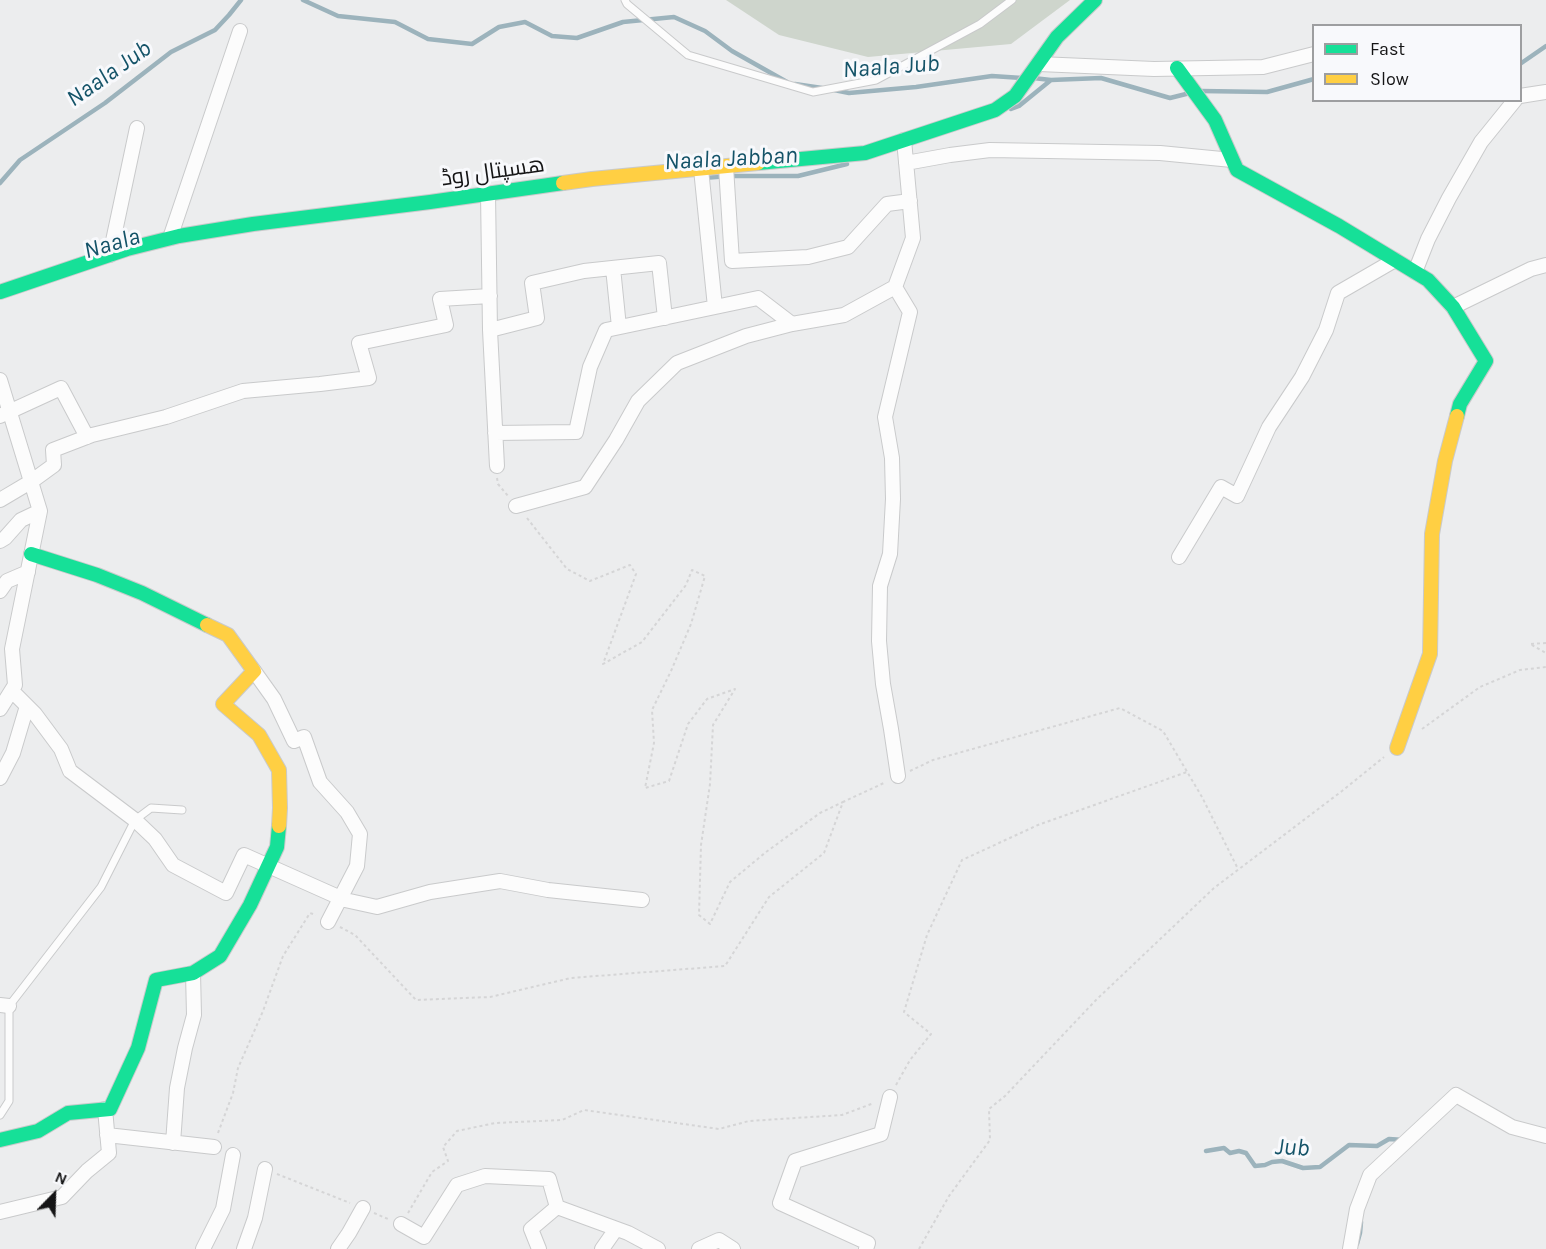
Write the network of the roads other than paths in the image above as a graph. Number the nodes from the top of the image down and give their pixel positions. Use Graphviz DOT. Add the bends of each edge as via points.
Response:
graph roads {
  1 [pos="626,0"];
  2 [pos="1012,0"];
  3 [pos="1095,0"];
  4 [pos="240,31"];
  5 [pos="1312,55"];
  6 [pos="1039,64"];
  7 [pos="1177,68"];
  8 [pos="1546,92"];
  9 [pos="1522,96"];
  10 [pos="1513,102"];
  11 [pos="137,128"];
  12 [pos="904,140"];
  13 [pos="1232,160"];
  14 [pos="906,163"];
  15 [pos="727,173"];
  16 [pos="701,175"];
  17 [pos="488,194"];
  18 [pos="910,201"];
  19 [pos="170,238"];
  20 [pos="110,255"];
  21 [pos="1395,260"];
  22 [pos="1546,265"];
  23 [pos="613,268"];
  24 [pos="1415,272"];
  25 [pos="895,287"];
  26 [pos="0,292"];
  27 [pos="490,296"];
  28 [pos="715,307"];
  29 [pos="1453,307"];
  30 [pos="665,318"];
  31 [pos="792,324"];
  32 [pos="619,327"];
  33 [pos="490,330"];
  34 [pos="0,380"];
  35 [pos="5,414"];
  36 [pos="495,433"];
  37 [pos="87,437"];
  38 [pos="497,466"];
  39 [pos="32,481"];
  40 [pos="0,500"];
  41 [pos="516,506"];
  42 [pos="40,511"];
  43 [pos="0,541"];
  44 [pos="31,554"];
  45 [pos="1179,556"];
  46 [pos="27,572"];
  47 [pos="0,591"];
  48 [pos="16,628"];
  49 [pos="0,651"];
  50 [pos="254,671"];
  51 [pos="12,691"];
  52 [pos="27,706"];
  53 [pos="0,709"];
  54 [pos="1397,747"];
  55 [pos="898,776"];
  56 [pos="0,778"];
  57 [pos="182,810"];
  58 [pos="135,820"];
  59 [pos="268,867"];
  60 [pos="341,898"];
  61 [pos="642,900"];
  62 [pos="328,922"];
  63 [pos="193,974"];
  64 [pos="4,1005"];
  65 [pos="890,1097"];
  66 [pos="105,1109"];
  67 [pos="0,1115"];
  68 [pos="107,1136"];
  69 [pos="1546,1136"];
  70 [pos="0,1140"];
  71 [pos="173,1143"];
  72 [pos="214,1147"];
  73 [pos="232,1155"];
  74 [pos="265,1169"];
  75 [pos="557,1207"];
  76 [pos="363,1208"];
  77 [pos="0,1212"];
  78 [pos="401,1224"];
  79 [pos="616,1229"];
  80 [pos="203,1249"];
  81 [pos="244,1249"];
  82 [pos="338,1249"];
  83 [pos="539,1249"];
  84 [pos="602,1249"];
  85 [pos="658,1249"];
  86 [pos="699,1249"];
  87 [pos="733,1249"];
  88 [pos="866,1249"];
  89 [pos="1350,1249"];
  1 -- 2 [label="lane" via="688,55 813,92 876,80 980,24"];
  3 -- 6 [label="street" via="1057,37"];
  4 -- 19 [label="street"];
  5 -- 7 [label="street" via="1263,67"];
  6 -- 7 [label="street"];
  6 -- 12 [label="street, ھسپتال روڈ" via="1015,96 995,110"];
  7 -- 13 [label="street" via="1215,120"];
  8 -- 9 [label="street"];
  10 -- 24 [label="street" via="1475,151 1428,239"];
  11 -- 20 [label="street"];
  12 -- 14 [label="street"];
  12 -- 15 [label="street, ھسپتال روڈ" via="865,153"];
  13 -- 14 [label="street" via="1160,153 990,150"];
  13 -- 21 [label="street" via="1237,170"];
  14 -- 18 [label="street"];
  15 -- 16 [label="street, ھسپتال روڈ"];
  15 -- 18 [label="street" via="732,261 808,257 848,247 887,204"];
  16 -- 17 [label="street, ھسپتال روڈ" via="592,179"];
  16 -- 28 [label="street"];
  17 -- 19 [label="street, ھسپتال روڈ"];
  17 -- 27 [label="street"];
  18 -- 25 [label="street" via="913,238"];
  19 -- 20 [label="street, ھسپتال روڈ"];
  20 -- 26 [label="street, ھسپتال روڈ"];
  21 -- 24 [label="street"];
  21 -- 45 [label="street" via="1338,293 1326,330 1302,377 1269,427 1237,496 1221,487"];
  22 -- 29 [label="street"];
  23 -- 30 [label="street" via="659,263"];
  23 -- 32 [label="street"];
  23 -- 33 [label="street" via="532,283 537,318"];
  24 -- 29 [label="street"];
  25 -- 31 [label="street" via="844,315"];
  25 -- 55 [label="street" via="910,312 885,417 893,499 891,554 880,586 879,641 882,684"];
  27 -- 33 [label="street"];
  27 -- 37 [label="street" via="440,298 446,325 359,343 369,378 243,391 166,417"];
  28 -- 30 [label="street"];
  28 -- 31 [label="street" via="758,298"];
  29 -- 54 [label="street" via="1486,361 1460,404 1445,460 1432,534 1430,654"];
  30 -- 32 [label="street"];
  31 -- 41 [label="street" via="746,336 677,363 638,401 585,487"];
  32 -- 36 [label="street" via="606,330 590,367 576,432"];
  33 -- 36 [label="street"];
  34 -- 35 [label="street"];
  35 -- 37 [label="street" via="61,388"];
  35 -- 39 [label="street"];
  36 -- 38 [label="street"];
  37 -- 39 [label="street" via="53,450 54,465"];
  39 -- 40 [label="street"];
  39 -- 42 [label="street"];
  42 -- 43 [label="street" via="21,520"];
  42 -- 44 [label="street"];
  44 -- 46 [label="street"];
  44 -- 50 [label="street" via="142,593 228,635"];
  46 -- 47 [label="street" via="7,581"];
  46 -- 48 [label="street"];
  48 -- 49 [label="street"];
  48 -- 51 [label="street"];
  50 -- 59 [label="street" via="223,704 259,735 279,770 277,847"];
  50 -- 60 [label="street" via="274,699 294,741 304,737 320,782 347,812 360,834 357,866"];
  51 -- 52 [label="street"];
  51 -- 53 [label="street"];
  52 -- 56 [label="street" via="13,753"];
  52 -- 58 [label="street" via="61,749 70,771"];
  57 -- 58 [label="lane" via="152,808"];
  58 -- 59 [label="street" via="155,839 173,865 226,893 244,855"];
  58 -- 64 [label="lane" via="101,887"];
  59 -- 60 [label="street"];
  59 -- 63 [label="street" via="220,956"];
  60 -- 61 [label="street" via="377,907 430,892 500,881"];
  60 -- 62 [label="street"];
  63 -- 66 [label="street" via="156,980 138,1048 110,1109"];
  63 -- 71 [label="street" via="194,1015 177,1088"];
  64 -- 67 [label="lane" via="9,1101"];
  65 -- 88 [label="street" via="881,1134 795,1161 780,1203 868,1243"];
  66 -- 68 [label="street"];
  66 -- 70 [label="street" via="68,1113 38,1131"];
  68 -- 71 [label="street"];
  68 -- 77 [label="street" via="109,1153 62,1197"];
  69 -- 89 [label="street" via="1512,1127 1456,1095 1370,1175 1357,1209"];
  71 -- 72 [label="street"];
  73 -- 80 [label="street" via="223,1209"];
  74 -- 81 [label="street"];
  75 -- 78 [label="street" via="549,1179 485,1176 457,1185 424,1237"];
  75 -- 79 [label="street"];
  75 -- 83 [label="street" via="531,1229"];
  76 -- 82 [label="street"];
  79 -- 84 [label="street"];
  79 -- 85 [label="street"];
  86 -- 87 [label="street" via="719,1240"];
}
